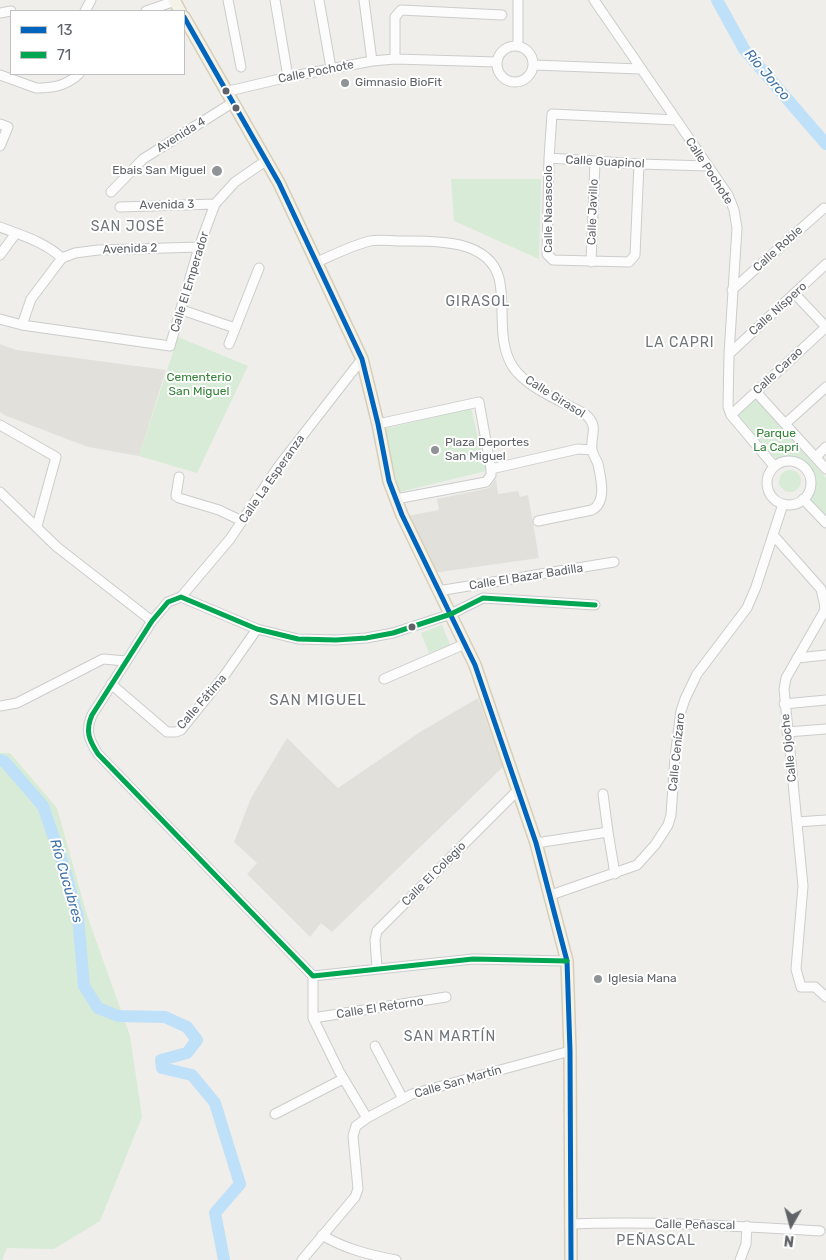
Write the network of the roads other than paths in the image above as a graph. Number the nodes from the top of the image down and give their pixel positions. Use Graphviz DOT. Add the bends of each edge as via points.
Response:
graph roads {
  1 [pos="228,0"];
  2 [pos="275,0"];
  3 [pos="320,0"];
  4 [pos="364,0"];
  5 [pos="518,0"];
  6 [pos="594,0"];
  7 [pos="176,4"];
  8 [pos="150,10"];
  9 [pos="502,15"];
  10 [pos="185,19"];
  11 [pos="518,46"];
  12 [pos="395,59"];
  13 [pos="372,61"];
  14 [pos="498,62"];
  15 [pos="534,64"];
  16 [pos="241,68"];
  17 [pos="331,68"];
  18 [pos="640,69"];
  19 [pos="0,75"];
  20 [pos="77,75"];
  21 [pos="288,77"];
  22 [pos="225,92"];
  23 [pos="232,103"];
  24 [pos="676,120"];
  25 [pos="0,124"];
  26 [pos="0,146"];
  27 [pos="549,158"];
  28 [pos="267,160"];
  29 [pos="595,162"];
  30 [pos="639,164"];
  31 [pos="708,166"];
  32 [pos="111,192"];
  33 [pos="215,204"];
  34 [pos="120,206"];
  35 [pos="824,208"];
  36 [pos="0,227"];
  37 [pos="16,233"];
  38 [pos="199,247"];
  39 [pos="0,255"];
  40 [pos="62,258"];
  41 [pos="317,262"];
  42 [pos="591,262"];
  43 [pos="826,264"];
  44 [pos="259,268"];
  45 [pos="732,290"];
  46 [pos="795,294"];
  47 [pos="182,310"];
  48 [pos="0,319"];
  49 [pos="22,324"];
  50 [pos="826,327"];
  51 [pos="235,328"];
  52 [pos="229,344"];
  53 [pos="729,354"];
  54 [pos="362,359"];
  55 [pos="826,387"];
  56 [pos="756,392"];
  57 [pos="731,414"];
  58 [pos="378,424"];
  59 [pos="785,424"];
  60 [pos="0,425"];
  61 [pos="826,447"];
  62 [pos="592,450"];
  63 [pos="816,457"];
  64 [pos="774,466"];
  65 [pos="491,469"];
  66 [pos="826,469"];
  67 [pos="179,476"];
  68 [pos="0,492"];
  69 [pos="396,499"];
  70 [pos="803,499"];
  71 [pos="783,504"];
  72 [pos="242,521"];
  73 [pos="538,521"];
  74 [pos="826,523"];
  75 [pos="37,526"];
  76 [pos="774,536"];
  77 [pos="614,562"];
  78 [pos="438,591"];
  79 [pos="181,597"];
  80 [pos="595,605"];
  81 [pos="826,610"];
  82 [pos="451,614"];
  83 [pos="152,621"];
  84 [pos="257,629"];
  85 [pos="465,644"];
  86 [pos="826,655"];
  87 [pos="797,658"];
  88 [pos="126,662"];
  89 [pos="384,679"];
  90 [pos="111,684"];
  91 [pos="826,700"];
  92 [pos="784,704"];
  93 [pos="0,706"];
  94 [pos="826,729"];
  95 [pos="787,732"];
  96 [pos="518,790"];
  97 [pos="603,794"];
  98 [pos="826,820"];
  99 [pos="797,822"];
  100 [pos="608,832"];
  101 [pos="536,843"];
  102 [pos="615,874"];
  103 [pos="551,895"];
  104 [pos="567,961"];
  105 [pos="377,968"];
  106 [pos="313,976"];
  107 [pos="446,997"];
  108 [pos="826,997"];
  109 [pos="313,1018"];
  110 [pos="375,1046"];
  111 [pos="570,1051"];
  112 [pos="343,1079"];
  113 [pos="402,1099"];
  114 [pos="275,1114"];
  115 [pos="367,1118"];
  116 [pos="570,1224"];
  117 [pos="747,1226"];
  118 [pos="820,1231"];
  119 [pos="322,1235"];
  120 [pos="302,1260"];
  121 [pos="396,1260"];
  122 [pos="570,1260"];
  123 [pos="740,1260"];
  1 -- 16 [label="street"];
  2 -- 21 [label="street"];
  3 -- 17 [label="street"];
  4 -- 13 [label="street"];
  5 -- 11 [label="street"];
  6 -- 18 [label="street, Calle Pochote"];
  7 -- 8 [label="street"];
  9 -- 12 [label="street" via="401,10 395,17"];
  10 -- 22 [label="main road"];
  11 -- 14 [label="street" via="502,52"];
  11 -- 15 [label="street" via="531,55"];
  12 -- 13 [label="street, Calle Pochote"];
  12 -- 14 [label="street, Calle Pochote"];
  13 -- 17 [label="street, Calle Pochote"];
  14 -- 15 [label="street" via="500,73 514,82 530,76"];
  15 -- 18 [label="street"];
  17 -- 21 [label="street, Calle Pochote"];
  18 -- 24 [label="street, Calle Pochote"];
  19 -- 20 [label="street" via="36,88 57,88"];
  21 -- 22 [label="street, Calle Pochote"];
  22 -- 23 [label="main road"];
  23 -- 28 [label="main road"];
  23 -- 32 [label="street, Avenida 4" via="143,159"];
  24 -- 27 [label="street, Calle Guapinol" via="552,114"];
  24 -- 31 [label="street, Calle Pochote"];
  25 -- 26 [label="street" via="8,127"];
  27 -- 29 [label="street, Calle Guapinol"];
  27 -- 42 [label="street, Calle Nacascolo" via="547,254 553,260"];
  28 -- 33 [label="street, Calle El Emperador" via="235,182"];
  28 -- 41 [label="main road"];
  29 -- 30 [label="street, Calle Guapinol"];
  29 -- 42 [label="street, Calle Javillo"];
  30 -- 31 [label="street, Calle Guapinol"];
  30 -- 42 [label="street, Calle Nacascolo" via="635,255 629,262"];
  31 -- 45 [label="street, Calle Pochote" via="734,210 737,228"];
  33 -- 34 [label="street, Avenida 3"];
  33 -- 38 [label="street, Calle El Emperador"];
  35 -- 45 [label="street, Calle Roble"];
  36 -- 37 [label="street"];
  37 -- 39 [label="street"];
  37 -- 40 [label="street" via="30,237"];
  38 -- 40 [label="street, Avenida 2" via="98,250"];
  38 -- 47 [label="street, Calle El Emperador"];
  40 -- 49 [label="street" via="30,299"];
  41 -- 54 [label="main road"];
  41 -- 62 [label="street, Calle Girasol" via="370,241 428,241 471,247 492,262 496,269 506,354 513,368 530,383 590,419 594,425"];
  43 -- 46 [label="street, Calle Níspero"];
  44 -- 51 [label="street"];
  45 -- 53 [label="street, Calle Pochote"];
  46 -- 50 [label="street"];
  46 -- 53 [label="street, Calle Níspero"];
  47 -- 49 [label="street, Calle El Emperador" via="170,346"];
  47 -- 51 [label="street"];
  48 -- 49 [label="street, Calle El Emperador"];
  50 -- 56 [label="street, Calle Carao"];
  51 -- 52 [label="street"];
  53 -- 57 [label="street, Calle Pochote" via="727,400"];
  54 -- 58 [label="main road"];
  54 -- 72 [label="street, Calle La Esperanza" via="278,467"];
  55 -- 59 [label="street"];
  56 -- 57 [label="street, Calle Carao"];
  56 -- 59 [label="street"];
  57 -- 64 [label="street"];
  58 -- 65 [label="street" via="478,402"];
  58 -- 69 [label="main road"];
  59 -- 63 [label="street"];
  60 -- 75 [label="street" via="56,457"];
  61 -- 63 [label="street"];
  62 -- 65 [label="street" via="578,449"];
  62 -- 73 [label="street, Calle Girasol" via="602,497 596,508"];
  63 -- 66 [label="street"];
  64 -- 70 [label="street" via="792,461 804,468 810,487"];
  64 -- 71 [label="street" via="767,481 768,488"];
  65 -- 69 [label="street" via="492,474 486,482"];
  67 -- 72 [label="street" via="176,496"];
  68 -- 75 [label="street"];
  69 -- 78 [label="main road"];
  70 -- 71 [label="street"];
  70 -- 74 [label="street"];
  71 -- 76 [label="street, Calle Cenízaro"];
  72 -- 79 [label="street, Calle La Esperanza"];
  75 -- 83 [label="street" via="58,547"];
  76 -- 81 [label="street, Calle Ojoche" via="821,589"];
  76 -- 102 [label="street, Calle Cenízaro" via="747,608 697,674 685,699 668,825 637,865"];
  77 -- 78 [label="street, Calle El Bazar Badilla"];
  78 -- 82 [label="main road"];
  79 -- 83 [label="street, Calle La Esperanza" via="168,602"];
  79 -- 84 [label="street"];
  80 -- 82 [label="street" via="482,598"];
  81 -- 87 [label="street, Calle Ojoche"];
  82 -- 84 [label="street" via="394,633 366,638 298,639"];
  82 -- 85 [label="main road"];
  83 -- 88 [label="street, Calle La Esperanza"];
  84 -- 90 [label="street, Calle Fátima" via="224,676 176,732 167,732"];
  85 -- 89 [label="street"];
  85 -- 96 [label="main road" via="489,701"];
  86 -- 87 [label="street"];
  87 -- 92 [label="street, Calle Ojoche" via="786,678"];
  88 -- 90 [label="street, Calle La Esperanza"];
  88 -- 93 [label="street" via="104,659 17,703"];
  90 -- 106 [label="street, Calle La Esperanza" via="88,723 89,741"];
  91 -- 92 [label="street"];
  92 -- 95 [label="street, Calle Ojoche"];
  94 -- 95 [label="street"];
  95 -- 99 [label="street, Calle Ojoche"];
  96 -- 101 [label="main road"];
  96 -- 105 [label="street, Calle El Colegio" via="377,931"];
  97 -- 100 [label="street"];
  98 -- 99 [label="street"];
  99 -- 108 [label="street, Calle Ojoche" via="803,886 796,969 801,988 815,987"];
  100 -- 101 [label="street"];
  100 -- 102 [label="street"];
  101 -- 103 [label="main road"];
  102 -- 103 [label="street, Calle Cenízaro"];
  103 -- 104 [label="main road"];
  104 -- 105 [label="street" via="473,960"];
  104 -- 111 [label="main road"];
  105 -- 106 [label="street"];
  106 -- 109 [label="street"];
  107 -- 109 [label="street, Calle El Retorno"];
  109 -- 112 [label="street"];
  110 -- 113 [label="street"];
  111 -- 113 [label="street, Calle San Martín"];
  111 -- 116 [label="main road"];
  112 -- 114 [label="street"];
  112 -- 115 [label="street"];
  113 -- 115 [label="street, Calle San Martín"];
  115 -- 119 [label="street, Calle San Martín" via="356,1126 353,1136 358,1189 355,1197"];
  116 -- 117 [label="street, Calle Peñascal"];
  116 -- 122 [label="main road"];
  117 -- 118 [label="street, Calle Peñascal"];
  117 -- 123 [label="street" via="746,1244"];
  119 -- 120 [label="street, Calle San Martín"];
  119 -- 121 [label="street" via="364,1254"];
}
